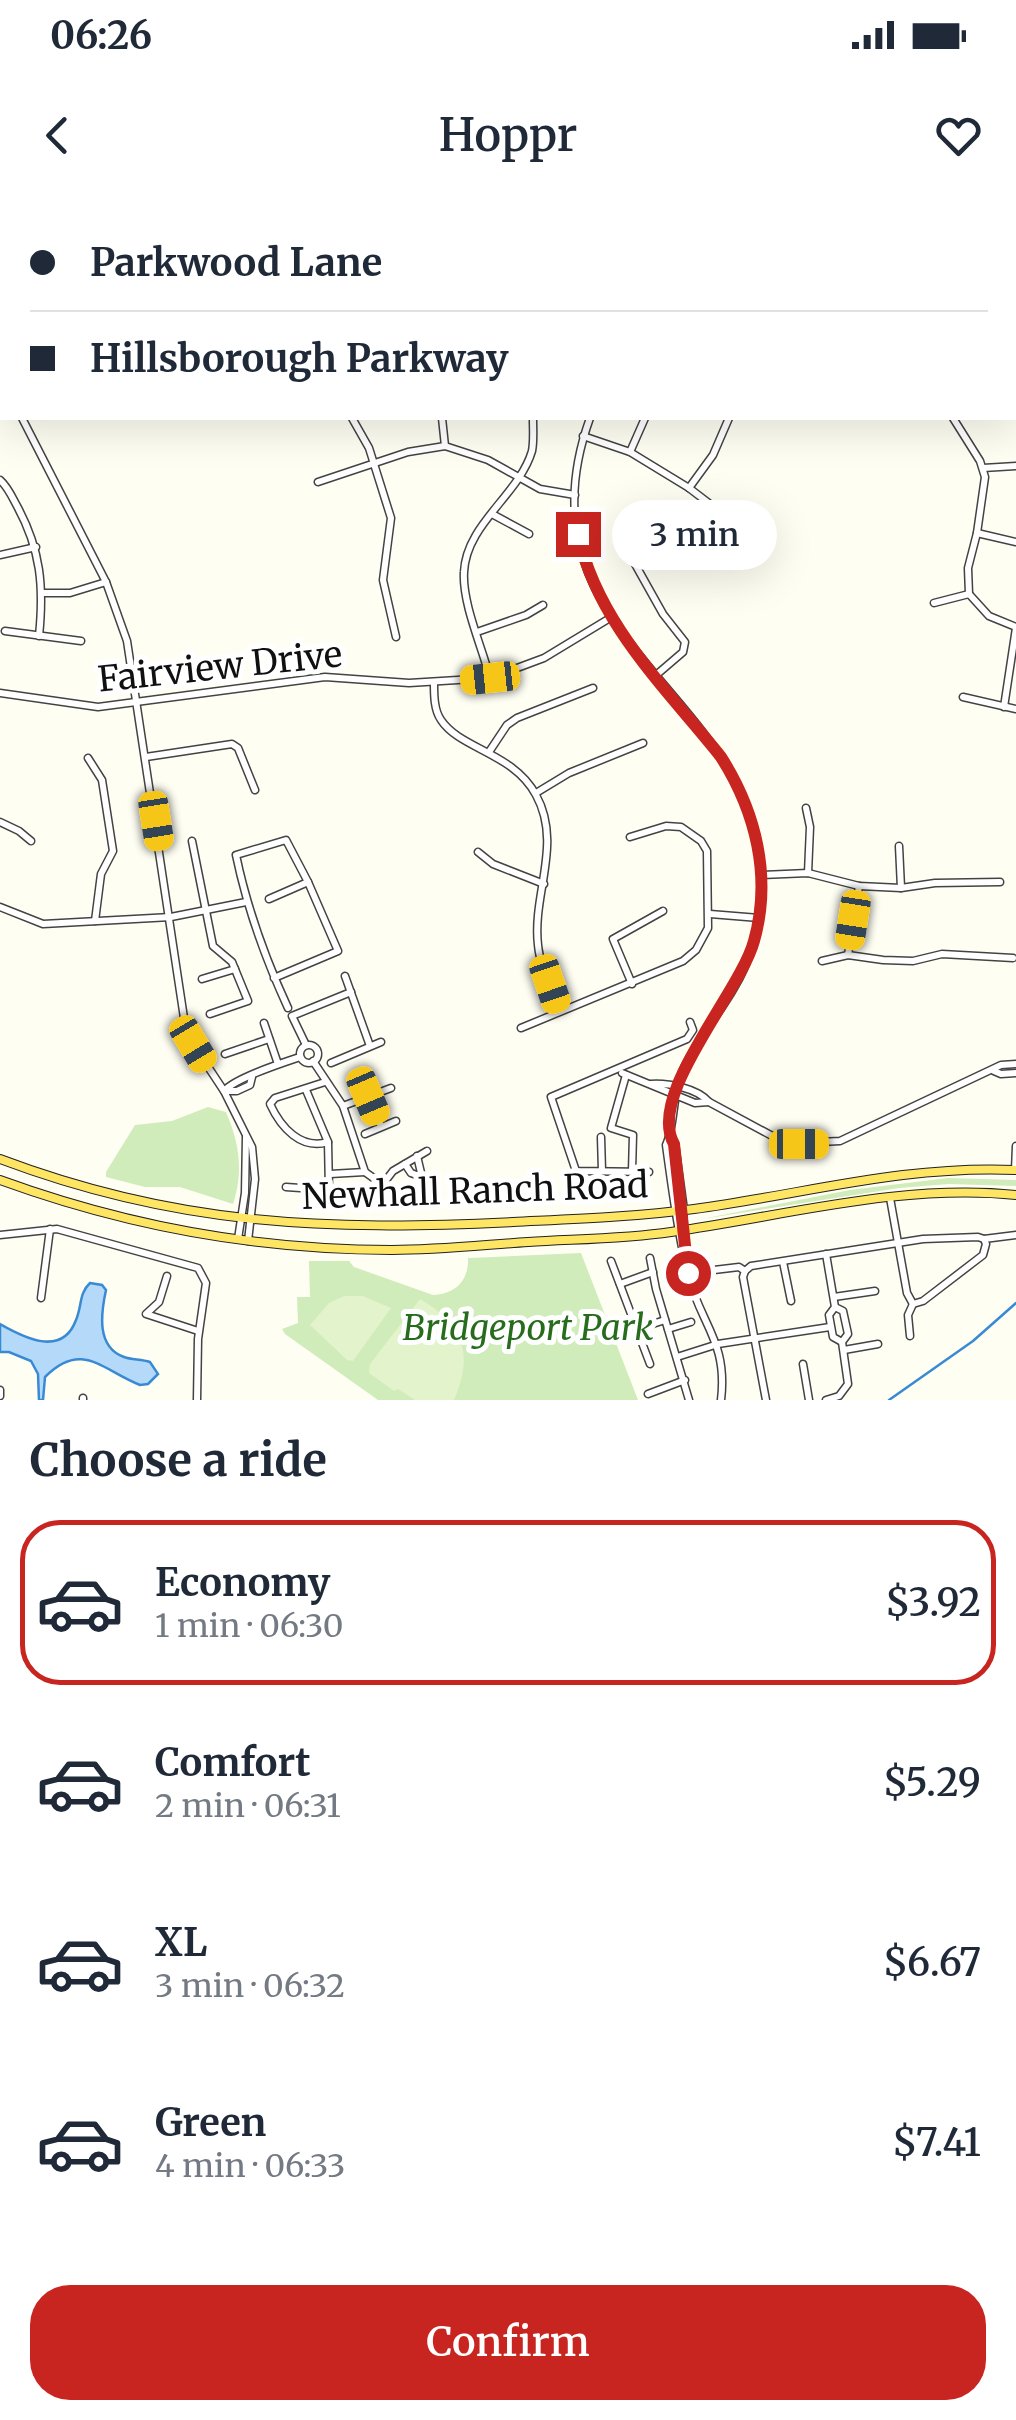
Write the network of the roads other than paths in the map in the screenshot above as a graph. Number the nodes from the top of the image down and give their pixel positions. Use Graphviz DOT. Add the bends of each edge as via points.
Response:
graph roads {
  1 [pos="23,420"];
  2 [pos="353,420"];
  3 [pos="442,420"];
  4 [pos="533,420"];
  5 [pos="589,420"];
  6 [pos="644,420"];
  7 [pos="728,420"];
  8 [pos="954,420"];
  9 [pos="583,436"];
  10 [pos="445,446"];
  11 [pos="630,452"];
  12 [pos="373,463"];
  13 [pos="1016,466"];
  14 [pos="983,468"];
  15 [pos="518,478"];
  16 [pos="0,480"];
  17 [pos="318,482"];
  18 [pos="690,488"];
  19 [pos="574,496"];
  20 [pos="492,514"];
  21 [pos="722,514"];
  22 [pos="628,527"];
  23 [pos="977,533"];
  24 [pos="528,534"];
  25 [pos="1016,542"];
  26 [pos="36,547"];
  27 [pos="0,555"];
  28 [pos="106,582"];
  29 [pos="43,593"];
  30 [pos="969,594"];
  31 [pos="934,604"];
  32 [pos="542,605"];
  33 [pos="610,618"];
  34 [pos="1016,628"];
  35 [pos="6,630"];
  36 [pos="478,632"];
  37 [pos="39,636"];
  38 [pos="396,637"];
  39 [pos="81,641"];
  40 [pos="656,676"];
  41 [pos="490,678"];
  42 [pos="434,683"];
  43 [pos="593,688"];
  44 [pos="0,693"];
  45 [pos="963,697"];
  46 [pos="139,704"];
  47 [pos="1004,707"];
  48 [pos="1016,710"];
  49 [pos="644,743"];
  50 [pos="489,752"];
  51 [pos="146,756"];
  52 [pos="88,758"];
  53 [pos="255,790"];
  54 [pos="536,793"];
  55 [pos="806,808"];
  56 [pos="0,822"];
  57 [pos="630,837"];
  58 [pos="31,841"];
  59 [pos="192,842"];
  60 [pos="898,846"];
  61 [pos="478,852"];
  62 [pos="808,874"];
  63 [pos="762,875"];
  64 [pos="308,882"];
  65 [pos="1000,882"];
  66 [pos="544,884"];
  67 [pos="859,886"];
  68 [pos="901,888"];
  69 [pos="268,899"];
  70 [pos="246,902"];
  71 [pos="0,907"];
  72 [pos="664,911"];
  73 [pos="207,912"];
  74 [pos="710,914"];
  75 [pos="171,917"];
  76 [pos="759,918"];
  77 [pos="95,921"];
  78 [pos="848,955"];
  79 [pos="1013,958"];
  80 [pos="822,961"];
  81 [pos="236,969"];
  82 [pos="345,976"];
  83 [pos="274,978"];
  84 [pos="202,979"];
  85 [pos="632,984"];
  86 [pos="351,992"];
  87 [pos="559,1011"];
  88 [pos="290,1012"];
  89 [pos="210,1014"];
  90 [pos="690,1022"];
  91 [pos="264,1023"];
  92 [pos="521,1028"];
  93 [pos="270,1039"];
  94 [pos="381,1042"];
  95 [pos="306,1045"];
  96 [pos="370,1046"];
  97 [pos="225,1054"];
  98 [pos="300,1056"];
  99 [pos="314,1061"];
  100 [pos="331,1062"];
  101 [pos="278,1064"];
  102 [pos="1016,1064"];
  103 [pos="994,1071"];
  104 [pos="622,1073"];
  105 [pos="1016,1073"];
  106 [pos="326,1082"];
  107 [pos="391,1088"];
  108 [pos="306,1090"];
  109 [pos="224,1091"];
  110 [pos="676,1091"];
  111 [pos="368,1096"];
  112 [pos="343,1106"];
  113 [pos="396,1121"];
  114 [pos="380,1126"];
  115 [pos="365,1134"];
  116 [pos="601,1137"];
  117 [pos="328,1142"];
  118 [pos="1016,1146"];
  119 [pos="428,1151"];
  120 [pos="417,1156"];
  121 [pos="0,1160"];
  122 [pos="405,1164"];
  123 [pos="1015,1170"];
  124 [pos="602,1171"];
  125 [pos="632,1171"];
  126 [pos="365,1172"];
  127 [pos="649,1172"];
  128 [pos="330,1174"];
  129 [pos="0,1180"];
  130 [pos="384,1184"];
  131 [pos="286,1187"];
  132 [pos="1016,1194"];
  133 [pos="392,1198"];
  134 [pos="890,1198"];
  135 [pos="680,1211"];
  136 [pos="246,1220"];
  137 [pos="50,1229"];
  138 [pos="682,1230"];
  139 [pos="0,1235"];
  140 [pos="1016,1235"];
  141 [pos="243,1240"];
  142 [pos="984,1240"];
  143 [pos="898,1243"];
  144 [pos="826,1254"];
  145 [pos="650,1258"];
  146 [pos="611,1261"];
  147 [pos="783,1262"];
  148 [pos="714,1270"];
  149 [pos="744,1271"];
  150 [pos="653,1272"];
  151 [pos="166,1276"];
  152 [pos="620,1284"];
  153 [pos="875,1290"];
  154 [pos="41,1298"];
  155 [pos="834,1298"];
  156 [pos="791,1302"];
  157 [pos="913,1304"];
  158 [pos="836,1307"];
  159 [pos="665,1320"];
  160 [pos="691,1322"];
  161 [pos="830,1327"];
  162 [pos="668,1329"];
  163 [pos="637,1330"];
  164 [pos="198,1331"];
  165 [pos="910,1336"];
  166 [pos="753,1338"];
  167 [pos="718,1344"];
  168 [pos="878,1344"];
  169 [pos="843,1346"];
  170 [pos="678,1356"];
  171 [pos="650,1364"];
  172 [pos="803,1364"];
  173 [pos="685,1380"];
  174 [pos="648,1394"];
  175 [pos="197,1400"];
  176 [pos="689,1400"];
  177 [pos="721,1400"];
  178 [pos="766,1400"];
  179 [pos="809,1400"];
  180 [pos="826,1400"];
  1 -- 28 [label="street"];
  2 -- 12 [label="street"];
  3 -- 10 [label="street"];
  4 -- 15 [label="street" via="532,450"];
  5 -- 9 [label="street"];
  6 -- 11 [label="street"];
  7 -- 18 [label="street"];
  8 -- 14 [label="street"];
  9 -- 11 [label="street"];
  9 -- 19 [label="street"];
  10 -- 12 [label="street"];
  10 -- 15 [label="street"];
  11 -- 18 [label="street"];
  12 -- 17 [label="street"];
  12 -- 38 [label="street" via="390,518 382,580"];
  13 -- 14 [label="street"];
  14 -- 23 [label="street"];
  15 -- 19 [label="street"];
  15 -- 20 [label="street"];
  16 -- 26 [label="street"];
  18 -- 21 [label="street"];
  19 -- 33 [label="street" via="582,554"];
  20 -- 24 [label="street"];
  20 -- 36 [label="street" via="474,537 464,570"];
  22 -- 40 [label="street" via="636,564 685,642"];
  23 -- 25 [label="street"];
  23 -- 30 [label="street"];
  26 -- 27 [label="street"];
  26 -- 29 [label="street"];
  28 -- 29 [label="street"];
  28 -- 46 [label="street" via="128,641"];
  29 -- 37 [label="street"];
  30 -- 31 [label="street"];
  30 -- 34 [label="street" via="989,616"];
  32 -- 36 [label="street"];
  33 -- 40 [label="street"];
  33 -- 41 [label="street, Fairview Drive" via="544,658"];
  34 -- 47 [label="street"];
  35 -- 37 [label="street"];
  36 -- 41 [label="street"];
  37 -- 39 [label="street"];
  40 -- 63 [label="street" via="737,782"];
  41 -- 42 [label="street, Fairview Drive"];
  42 -- 46 [label="street, Fairview Drive" via="325,677"];
  42 -- 50 [label="street" via="439,718"];
  43 -- 50 [label="street" via="518,718"];
  44 -- 46 [label="street, Fairview Drive" via="98,706"];
  45 -- 47 [label="street"];
  46 -- 51 [label="street"];
  47 -- 48 [label="street"];
  49 -- 54 [label="street"];
  50 -- 54 [label="street"];
  51 -- 53 [label="street" via="232,744"];
  51 -- 75 [label="street"];
  52 -- 77 [label="street" via="102,780 112,850"];
  54 -- 66 [label="street" via="549,842"];
  55 -- 62 [label="street"];
  56 -- 58 [label="street"];
  57 -- 74 [label="street" via="666,826 701,841"];
  59 -- 73 [label="street"];
  60 -- 68 [label="street"];
  61 -- 66 [label="street"];
  62 -- 63 [label="street"];
  62 -- 67 [label="street"];
  63 -- 76 [label="street"];
  64 -- 69 [label="street"];
  64 -- 70 [label="street" via="286,840 236,855"];
  64 -- 83 [label="street" via="338,951"];
  65 -- 68 [label="street"];
  66 -- 87 [label="street" via="538,944"];
  67 -- 68 [label="street"];
  67 -- 78 [label="street"];
  70 -- 73 [label="street"];
  70 -- 83 [label="street"];
  71 -- 77 [label="street" via="42,924"];
  72 -- 85 [label="street" via="613,939"];
  73 -- 75 [label="street"];
  73 -- 81 [label="street" via="213,946"];
  74 -- 76 [label="street"];
  74 -- 85 [label="street" via="702,942 684,960"];
  75 -- 77 [label="street"];
  75 -- 109 [label="street" via="188,1032"];
  76 -- 110 [label="street" via="735,987"];
  78 -- 79 [label="street"];
  78 -- 80 [label="street"];
  81 -- 84 [label="street"];
  81 -- 89 [label="street" via="248,1001"];
  82 -- 86 [label="street"];
  83 -- 88 [label="street"];
  85 -- 87 [label="street"];
  86 -- 88 [label="street"];
  86 -- 96 [label="street"];
  87 -- 92 [label="street"];
  88 -- 95 [label="street"];
  90 -- 104 [label="street" via="687,1040"];
  91 -- 93 [label="street"];
  93 -- 97 [label="street"];
  93 -- 101 [label="street"];
  94 -- 96 [label="street"];
  95 -- 98 [label="street"];
  95 -- 99 [label="street" via="317,1051"];
  96 -- 100 [label="street"];
  98 -- 99 [label="street"];
  98 -- 101 [label="street"];
  99 -- 106 [label="street"];
  101 -- 109 [label="street" via="237,1091"];
  102 -- 103 [label="street"];
  103 -- 105 [label="street"];
  103 -- 110 [label="street" via="857,1136 822,1144 776,1138"];
  104 -- 110 [label="street"];
  104 -- 124 [label="street" via="551,1098 576,1170"];
  104 -- 125 [label="street" via="611,1128 633,1135"];
  106 -- 108 [label="street"];
  106 -- 112 [label="street"];
  107 -- 111 [label="street"];
  108 -- 117 [label="street"];
  108 -- 117 [label="street" via="270,1104 302,1143"];
  109 -- 136 [label="street" via="255,1162"];
  110 -- 135 [label="street" via="670,1136"];
  111 -- 112 [label="street"];
  111 -- 114 [label="street"];
  112 -- 126 [label="street"];
  113 -- 114 [label="street"];
  114 -- 115 [label="street"];
  116 -- 124 [label="street"];
  117 -- 128 [label="street"];
  118 -- 123 [label="street"];
  119 -- 120 [label="street"];
  120 -- 122 [label="street"];
  120 -- 122 [label="street" via="422,1176"];
  121 -- 136 [label="main road, Newhall Ranch Road" via="120,1198"];
  122 -- 130 [label="street"];
  123 -- 135 [label="main road, Newhall Ranch Road" via="924,1170"];
  124 -- 125 [label="street"];
  125 -- 127 [label="street"];
  126 -- 128 [label="street"];
  126 -- 130 [label="street"];
  128 -- 131 [label="street" via="329,1190"];
  129 -- 141 [label="main road, Newhall Ranch Road" via="103,1215"];
  130 -- 133 [label="street"];
  132 -- 134 [label="main road, Newhall Ranch Road"];
  134 -- 138 [label="main road, Newhall Ranch Road"];
  134 -- 143 [label="street"];
  135 -- 136 [label="main road, Newhall Ranch Road" via="405,1227"];
  135 -- 138 [label="street"];
  136 -- 141 [label="street"];
  137 -- 139 [label="street"];
  137 -- 154 [label="street"];
  137 -- 164 [label="street" via="190,1266 204,1276 206,1291"];
  138 -- 141 [label="main road, Newhall Ranch Road" via="397,1250"];
  138 -- 167 [label="street" via="693,1290"];
  140 -- 142 [label="street"];
  142 -- 143 [label="street"];
  142 -- 157 [label="street" via="982,1254"];
  143 -- 144 [label="street"];
  143 -- 157 [label="street"];
  144 -- 147 [label="street"];
  144 -- 155 [label="street"];
  145 -- 150 [label="street"];
  146 -- 152 [label="street"];
  147 -- 149 [label="street"];
  147 -- 156 [label="street"];
  148 -- 149 [label="street"];
  149 -- 166 [label="street"];
  150 -- 152 [label="street"];
  150 -- 159 [label="street"];
  151 -- 164 [label="street" via="159,1302 146,1314"];
  152 -- 163 [label="street"];
  153 -- 155 [label="street"];
  155 -- 158 [label="street"];
  157 -- 165 [label="street"];
  158 -- 161 [label="street"];
  158 -- 169 [label="street" via="848,1334"];
  159 -- 162 [label="street"];
  159 -- 163 [label="street"];
  160 -- 162 [label="street"];
  161 -- 166 [label="street"];
  161 -- 169 [label="street"];
  162 -- 170 [label="street"];
  163 -- 171 [label="street"];
  164 -- 175 [label="street"];
  166 -- 167 [label="street"];
  166 -- 178 [label="street"];
  167 -- 170 [label="street"];
  167 -- 177 [label="street"];
  168 -- 169 [label="street"];
  169 -- 180 [label="street" via="848,1384"];
  170 -- 173 [label="street"];
  172 -- 179 [label="street"];
  173 -- 174 [label="street"];
  173 -- 176 [label="street"];
}
